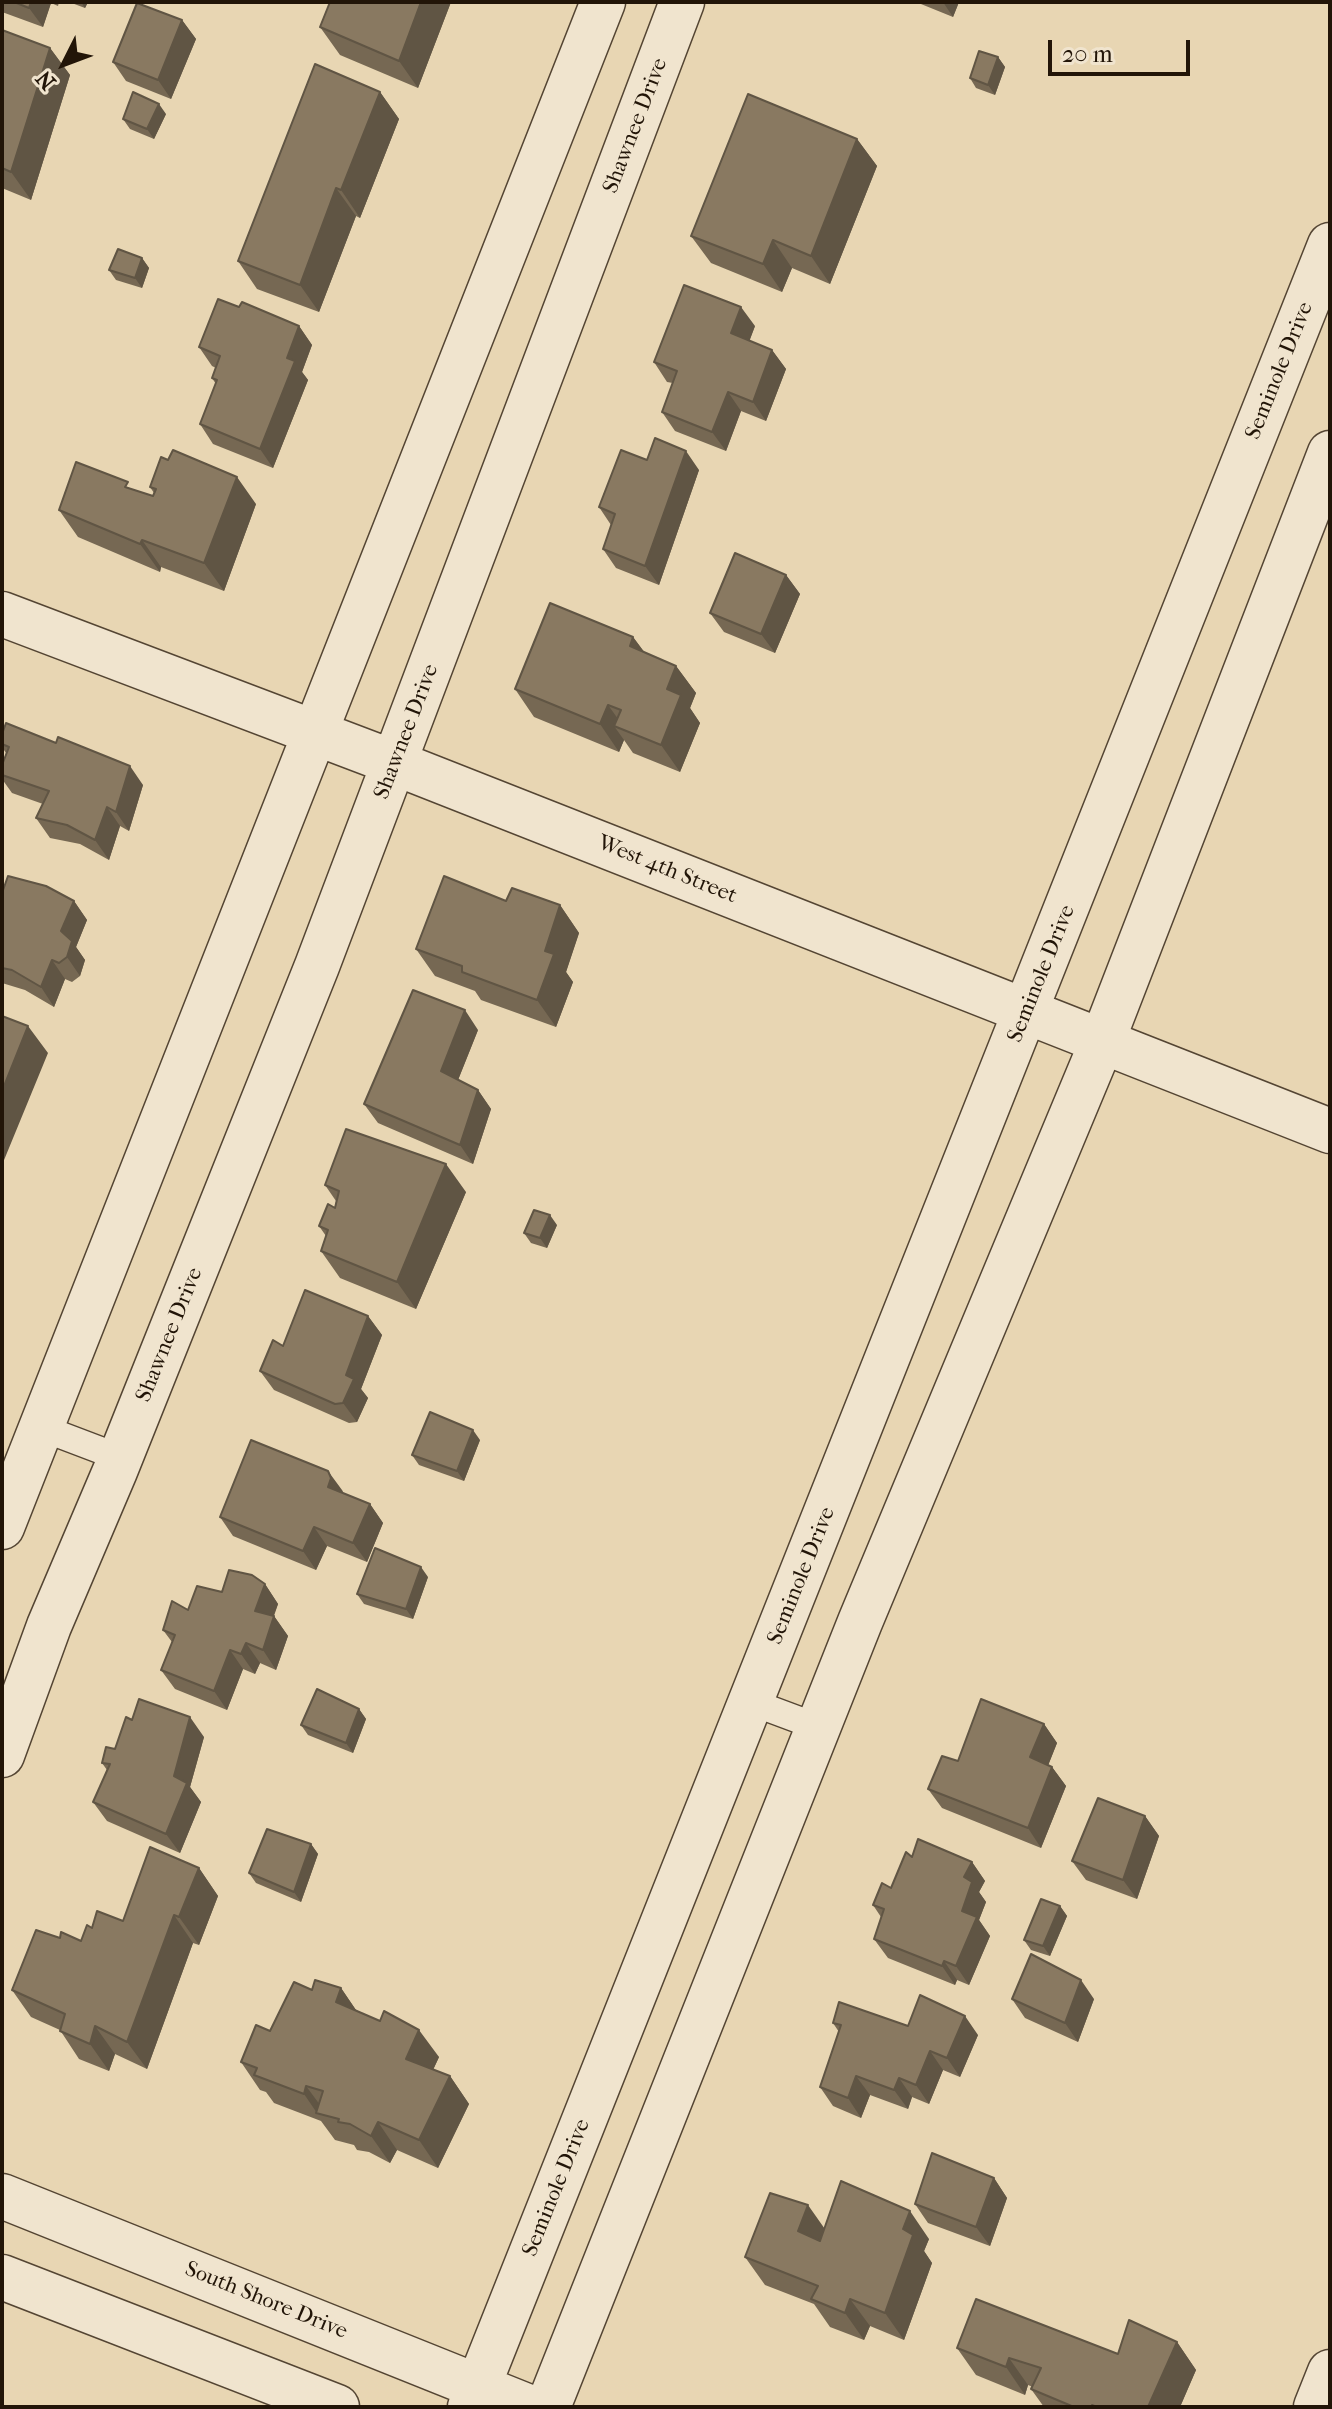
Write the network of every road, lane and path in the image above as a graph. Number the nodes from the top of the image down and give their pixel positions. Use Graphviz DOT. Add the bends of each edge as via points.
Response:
graph roads {
  1 [pos="603,2"];
  2 [pos="682,2"];
  3 [pos="1330,245"];
  4 [pos="1330,453"];
  5 [pos="2,614"];
  6 [pos="315,734"];
  7 [pos="395,763"];
  8 [pos="1027,1013"];
  9 [pos="1102,1042"];
  10 [pos="1330,1131"];
  11 [pos="42,1428"];
  12 [pos="121,1458"];
  13 [pos="2,1527"];
  14 [pos="751,1702"];
  15 [pos="818,1727"];
  16 [pos="2,1755"];
  17 [pos="2,2196"];
  18 [pos="2,2277"];
  19 [pos="1330,2372"];
  20 [pos="474,2396"];
  21 [pos="337,2407"];
  22 [pos="529,2407"];
  23 [pos="548,2407"];
  24 [pos="1316,2407"];
  1 -- 6 [label="street"];
  2 -- 7 [label="street, Shawnee Drive"];
  3 -- 8 [label="street, Seminole Drive"];
  4 -- 9 [label="street"];
  5 -- 6 [label="street, West 4th Street"];
  6 -- 7 [label="street, West 4th Street"];
  6 -- 11 [label="street"];
  7 -- 8 [label="street, West 4th Street"];
  7 -- 12 [label="street, Shawnee Drive"];
  8 -- 9 [label="street, West 4th Street"];
  8 -- 14 [label="street, Seminole Drive"];
  9 -- 10 [label="street, West 4th Street"];
  9 -- 15 [label="street"];
  11 -- 12 [label="lane"];
  11 -- 13 [label="street"];
  12 -- 16 [label="street, Shawnee Drive" via="49,1626"];
  14 -- 15 [label="lane"];
  14 -- 20 [label="street, Seminole Drive"];
  15 -- 23 [label="street"];
  17 -- 20 [label="street, South Shore Drive"];
  18 -- 21 [label="street"];
  19 -- 24 [label="street"];
  20 -- 22 [label="street, South Shore Drive"];
}
